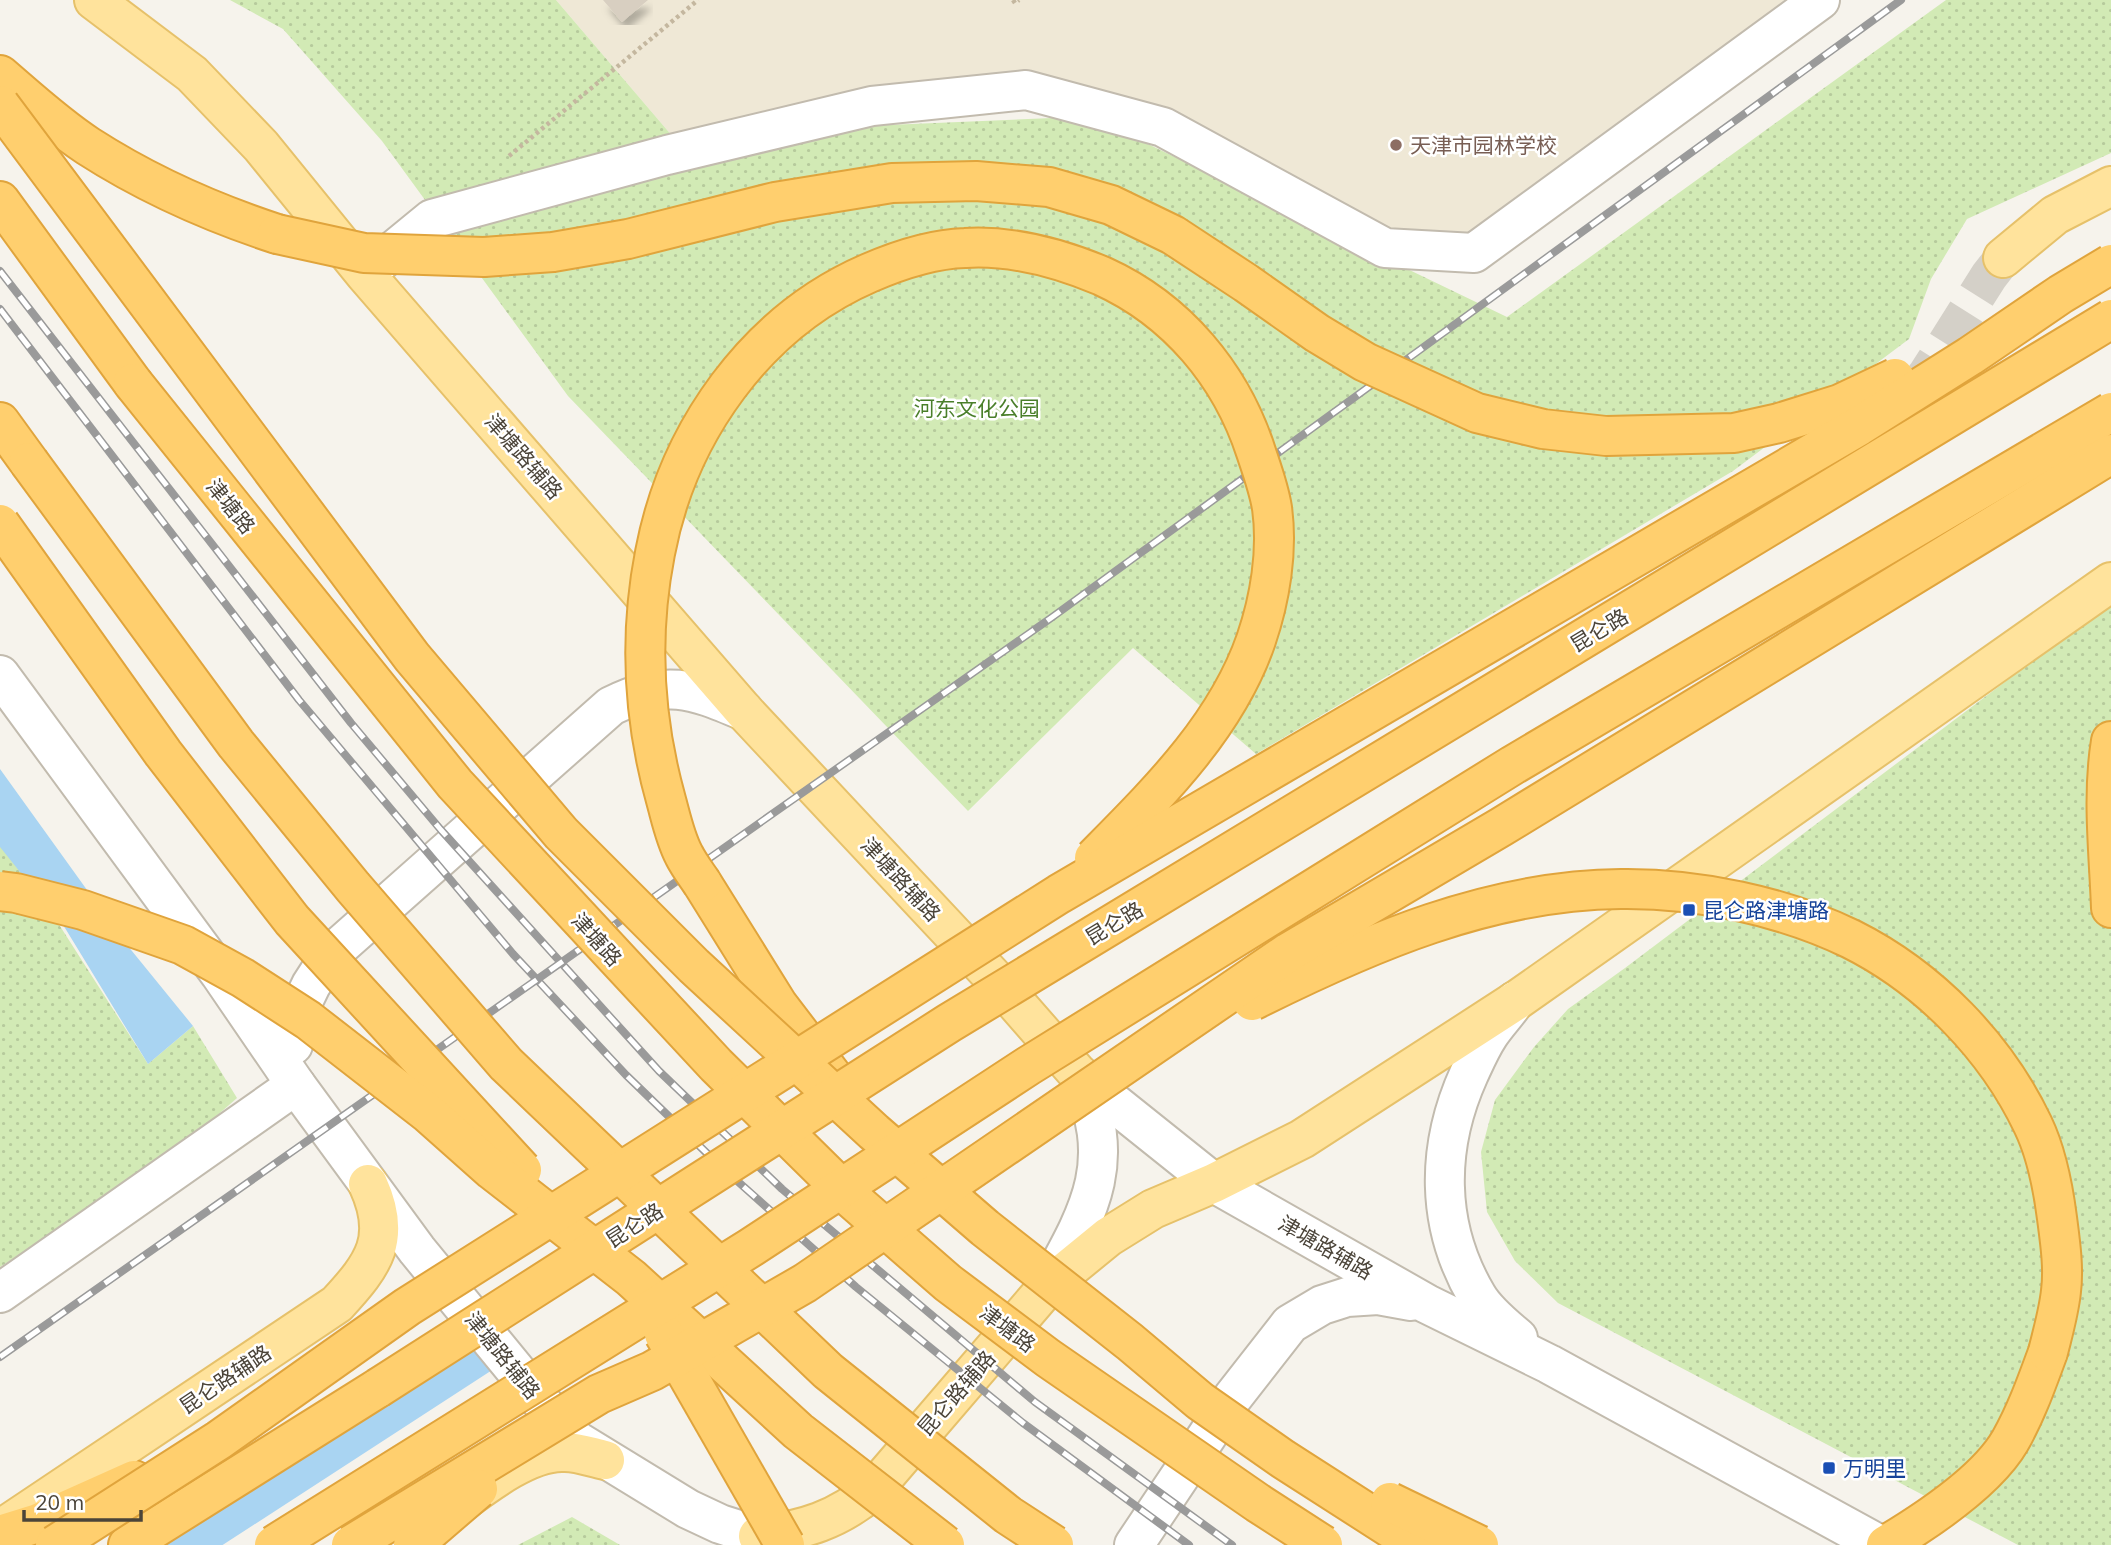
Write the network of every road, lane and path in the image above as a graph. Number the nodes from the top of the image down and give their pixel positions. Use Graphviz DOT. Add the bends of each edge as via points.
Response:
graph roads {
  1 [pos="94,0"];
  2 [pos="698,0"];
  3 [pos="1013,0"];
  4 [pos="1019,0"];
  5 [pos="1820,0"];
  6 [pos="0,75"];
  7 [pos="0,105"];
  8 [pos="507,158"];
  9 [pos="2111,186"];
  10 [pos="0,201"];
  11 [pos="2003,258"];
  12 [pos="2111,264"];
  13 [pos="365,274"];
  14 [pos="2061,294"];
  15 [pos="2111,319"];
  16 [pos="2111,412"];
  17 [pos="0,422"];
  18 [pos="2111,454"];
  19 [pos="0,524"];
  20 [pos="2111,582"];
  21 [pos="0,675"];
  22 [pos="744,710"];
  23 [pos="2111,741"];
  24 [pos="0,891"];
  25 [pos="1059,894"];
  26 [pos="2111,908"];
  27 [pos="1517,1000"];
  28 [pos="1094,1074"];
  29 [pos="296,1085"];
  30 [pos="874,1132"];
  31 [pos="1214,1183"];
  32 [pos="368,1184"];
  33 [pos="578,1235"];
  34 [pos="631,1278"];
  35 [pos="1048,1286"];
  36 [pos="0,1293"];
  37 [pos="1427,1304"];
  38 [pos="1130,1342"];
  39 [pos="1549,1364"];
  40 [pos="598,1394"];
  41 [pos="219,1440"];
  42 [pos="605,1460"];
  43 [pos="0,1530"];
  44 [pos="0,1535"];
  45 [pos="774,1542"];
  46 [pos="55,1545"];
  47 [pos="128,1545"];
  48 [pos="274,1545"];
  49 [pos="351,1545"];
  50 [pos="400,1545"];
  51 [pos="413,1545"];
  52 [pos="945,1545"];
  53 [pos="1055,1545"];
  54 [pos="1134,1545"];
  55 [pos="1323,1545"];
  56 [pos="1417,1545"];
  57 [pos="1479,1545"];
  58 [pos="1880,1545"];
  59 [pos="1886,1545"];
  1 -- 13 [label="main road, 津塘路辅路" via="192,74 261,146"];
  2 -- 8 [label="path"];
  3 -- 4 [label="path"];
  5 -- 13 [label="street" via="1474,253 1385,248 1163,127 1026,90 872,106 445,215 432,219"];
  6 -- 14 [label="highway, bridge" via="86,145 140,177 277,234 365,253 445,257 553,252 628,239 775,202 892,183 976,181 1049,187 1111,205 1172,235 1317,333 1430,393 1476,413 1543,429 1606,436 1734,433 1840,404"];
  7 -- 30 [label="highway, bridge" via="420,668 561,833 694,966"];
  9 -- 11 [label="main road" via="2055,215"];
  10 -- 55 [label="highway, 津塘路, bridge" via="133,383 455,784 697,1046 853,1200 948,1283 1048,1358"];
  12 -- 14 [label="highway, bridge"];
  13 -- 22 [label="main road, 津塘路辅路"];
  14 -- 25 [label="highway, bridge" via="1859,426"];
  15 -- 47 [label="highway, 昆仑路, bridge" via="950,1023"];
  16 -- 48 [label="highway, bridge" via="1513,765 1028,1066 750,1248"];
  17 -- 53 [label="highway, bridge" via="236,744 506,1064 828,1371 1008,1515"];
  18 -- 28 [label="highway, bridge"];
  19 -- 33 [label="highway, bridge" via="163,753 292,920"];
  20 -- 27 [label="main road, 昆仑路辅路"];
  21 -- 29 [label="street, 津塘路辅路, bridge"];
  22 -- 28 [label="main road, 津塘路辅路" via="994,978"];
  22 -- 29 [label="street" via="705,694 671,688 637,693 611,706 331,954 296,1016 292,1048"];
  23 -- 26 [label="highway" via="2105,807"];
  24 -- 33 [label="highway, bridge" via="83,910 183,945 243,978 308,1020"];
  25 -- 30 [label="highway, bridge" via="1161,789 1230,698 1256,641 1269,595 1272,510 1249,428 1233,396 1215,367 1166,316 1125,287 1069,262 991,248 920,254 839,286 803,310 729,383 695,437 668,504 650,576 645,638 651,733 683,853 778,1005"];
  25 -- 41 [label="highway, bridge" via="407,1307"];
  27 -- 31 [label="main road, 昆仑路辅路" via="1302,1139"];
  27 -- 39 [label="street" via="1488,1036 1458,1098 1444,1163 1444,1194 1450,1230 1477,1297"];
  28 -- 31 [label="street, 津塘路辅路"];
  28 -- 35 [label="street" via="1098,1169 1089,1208"];
  28 -- 40 [label="highway, bridge" via="805,1283 652,1371"];
  28 -- 59 [label="highway, bridge" via="1324,965 1431,922 1503,903 1621,889 1689,893 1756,905 1851,939 1917,980 1967,1027 2006,1078 2034,1127 2053,1184 2059,1235 2062,1289 2048,1352 2008,1444 1973,1485"];
  29 -- 32 [label="street, 津塘路辅路"];
  29 -- 36 [label="street"];
  30 -- 38 [label="highway, bridge" via="985,1228"];
  31 -- 35 [label="main road, 昆仑路辅路" via="1153,1209 1108,1237"];
  31 -- 37 [label="street, 津塘路辅路"];
  32 -- 42 [label="street, 津塘路辅路" via="417,1251 554,1417 577,1441"];
  32 -- 43 [label="main road, 昆仑路辅路" via="380,1215 378,1244 363,1276 337,1304"];
  33 -- 34 [label="highway, bridge"];
  34 -- 45 [label="highway, bridge"];
  34 -- 52 [label="highway, bridge" via="798,1431"];
  35 -- 45 [label="main road, 昆仑路辅路" via="873,1490 830,1520"];
  37 -- 39 [label="street, 津塘路辅路"];
  37 -- 54 [label="street" via="1378,1295 1347,1297 1290,1324 1233,1397"];
  38 -- 56 [label="highway, bridge" via="1200,1401"];
  38 -- 57 [label="highway, bridge" via="1331,1468 1421,1519"];
  39 -- 58 [label="street, 津塘路辅路"];
  40 -- 49 [label="highway, bridge"];
  40 -- 51 [label="highway, bridge"];
  41 -- 44 [label="highway, bridge" via="50,1518"];
  41 -- 46 [label="highway, bridge"];
  42 -- 45 [label="street, 津塘路辅路" via="709,1519"];
  42 -- 50 [label="main road" via="564,1451 522,1463"];
}
